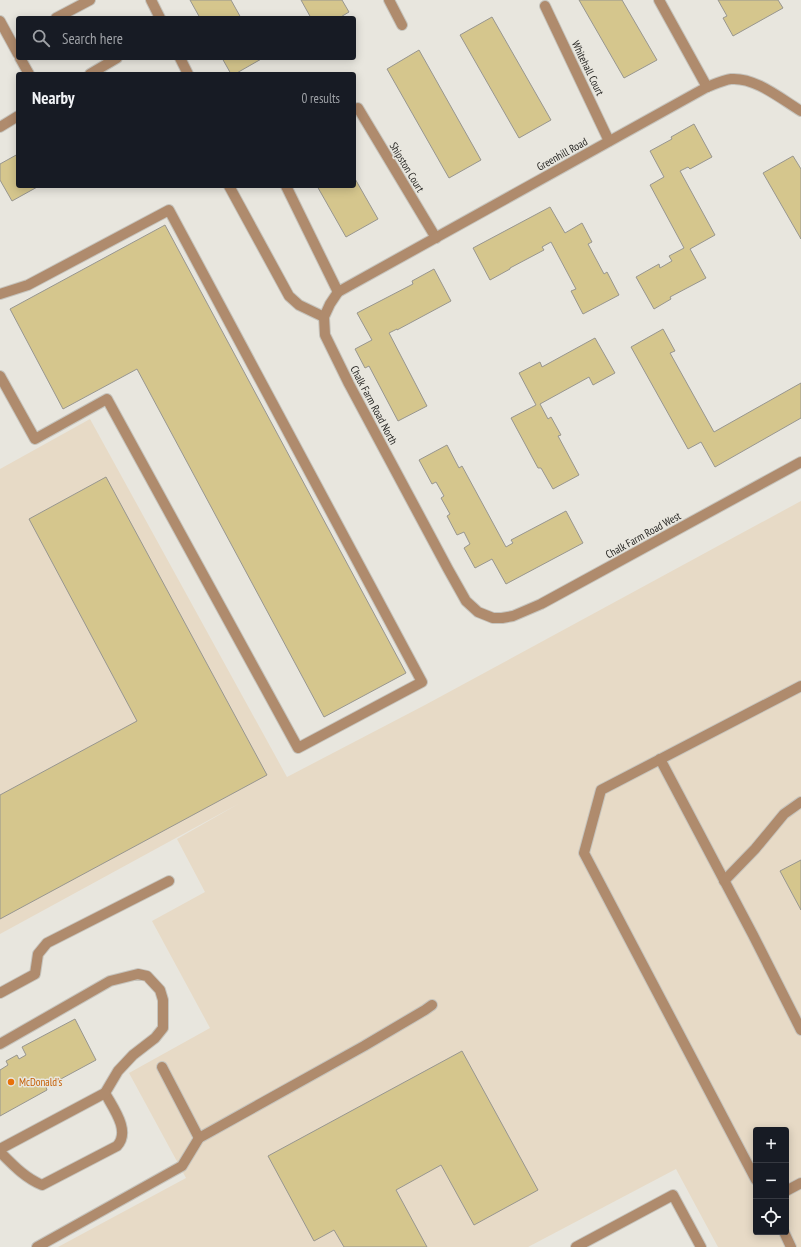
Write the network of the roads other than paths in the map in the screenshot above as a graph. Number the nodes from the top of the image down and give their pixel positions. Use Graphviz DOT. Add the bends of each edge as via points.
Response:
graph roads {
  1 [pos="90,0"];
  2 [pos="151,0"];
  3 [pos="389,0"];
  4 [pos="659,0"];
  5 [pos="545,6"];
  6 [pos="60,16"];
  7 [pos="159,16"];
  8 [pos="0,21"];
  9 [pos="402,25"];
  10 [pos="14,38"];
  11 [pos="21,60"];
  12 [pos="114,60"];
  13 [pos="181,60"];
  14 [pos="28,72"];
  15 [pos="93,72"];
  16 [pos="187,72"];
  17 [pos="707,88"];
  18 [pos="358,108"];
  19 [pos="801,111"];
  20 [pos="16,117"];
  21 [pos="0,127"];
  22 [pos="610,141"];
  23 [pos="230,188"];
  24 [pos="287,188"];
  25 [pos="436,238"];
  26 [pos="338,292"];
  27 [pos="0,294"];
  28 [pos="324,317"];
  29 [pos="0,376"];
  30 [pos="801,462"];
  31 [pos="493,618"];
  32 [pos="801,686"];
  33 [pos="660,759"];
  34 [pos="801,802"];
  35 [pos="169,881"];
  36 [pos="724,881"];
  37 [pos="0,993"];
  38 [pos="432,1005"];
  39 [pos="801,1030"];
  40 [pos="0,1044"];
  41 [pos="162,1067"];
  42 [pos="105,1093"];
  43 [pos="199,1138"];
  44 [pos="0,1151"];
  45 [pos="753,1174"];
  46 [pos="801,1183"];
  47 [pos="789,1189"];
  48 [pos="785,1235"];
  49 [pos="37,1247"];
  50 [pos="576,1247"];
  51 [pos="701,1247"];
  52 [pos="791,1247"];
  1 -- 6 [label="street"];
  2 -- 7 [label="street"];
  3 -- 9 [label="street"];
  4 -- 17 [label="street"];
  5 -- 22 [label="street, Whitehall Court"];
  8 -- 10 [label="street"];
  11 -- 14 [label="street"];
  12 -- 15 [label="street"];
  13 -- 16 [label="street"];
  17 -- 19 [label="street, Greenhill Road" via="732,79 744,80 756,84"];
  17 -- 22 [label="street, Greenhill Road"];
  18 -- 25 [label="street, Shipston Court"];
  20 -- 21 [label="street"];
  22 -- 25 [label="street, Greenhill Road"];
  23 -- 28 [label="street" via="289,296"];
  24 -- 26 [label="street"];
  25 -- 26 [label="street, Greenhill Road"];
  26 -- 28 [label="street"];
  27 -- 29 [label="street" via="28,285 169,210 422,682 298,748 107,399 34,439"];
  28 -- 31 [label="street, Chalk Farm Road North" via="325,335 345,377 448,569 466,601 478,612"];
  30 -- 31 [label="street, Chalk Farm Road West" via="541,604 513,616"];
  32 -- 33 [label="street"];
  33 -- 36 [label="street"];
  33 -- 45 [label="street" via="601,790 584,853"];
  34 -- 36 [label="street" via="784,814 755,850"];
  35 -- 37 [label="street" via="47,943 38,954 35,974"];
  36 -- 39 [label="street"];
  38 -- 43 [label="street"];
  40 -- 42 [label="street" via="110,981 138,974 147,976 160,990 163,1000 163,1028 132,1055 118,1071"];
  41 -- 43 [label="street"];
  42 -- 44 [label="street"];
  42 -- 44 [label="street" via="122,1130 122,1140 117,1146 42,1185 19,1171"];
  43 -- 49 [label="street" via="182,1166"];
  46 -- 47 [label="street"];
  48 -- 52 [label="street"];
  50 -- 51 [label="street" via="673,1195"];
}
